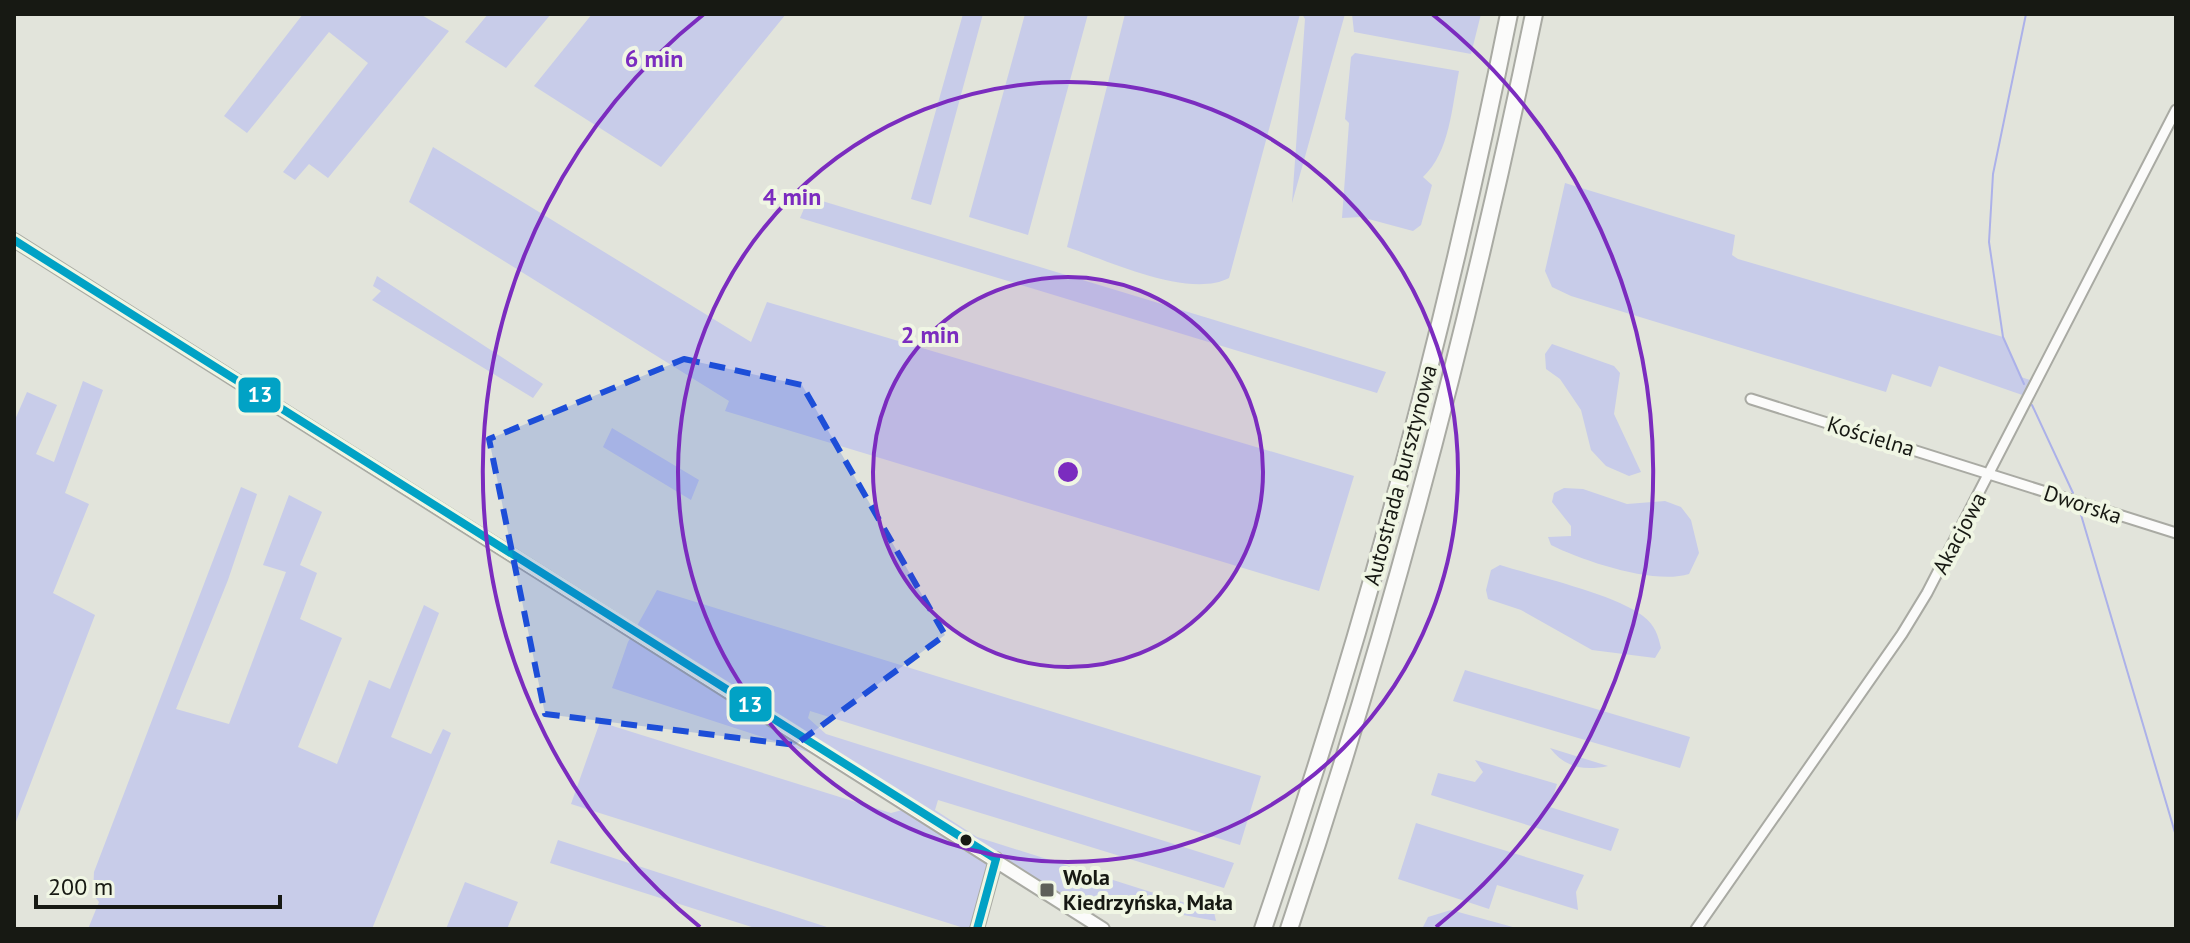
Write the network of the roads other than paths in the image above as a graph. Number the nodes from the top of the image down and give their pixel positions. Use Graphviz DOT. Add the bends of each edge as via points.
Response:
graph roads {
  1 [pos="1509,14"];
  2 [pos="1534,14"];
  3 [pos="2176,110"];
  4 [pos="14,240"];
  5 [pos="1751,399"];
  6 [pos="1991,473"];
  7 [pos="2176,533"];
  8 [pos="996,859"];
  9 [pos="977,929"];
  10 [pos="1103,929"];
  11 [pos="1263,929"];
  12 [pos="1289,929"];
  13 [pos="1696,929"];
  1 -- 11 [label="highway, Autostrada Bursztynowa" via="1410,443 1338,695"];
  2 -- 12 [label="highway, Autostrada Bursztynowa" via="1484,250 1422,493"];
  3 -- 6 [label="street, Akacjowa"];
  4 -- 8 [label="main road"];
  5 -- 6 [label="street, Kościelna"];
  6 -- 7 [label="street, Dworska"];
  6 -- 13 [label="street, Akacjowa" via="1902,634"];
  8 -- 9 [label="main road"];
  8 -- 10 [label="main road"];
}
